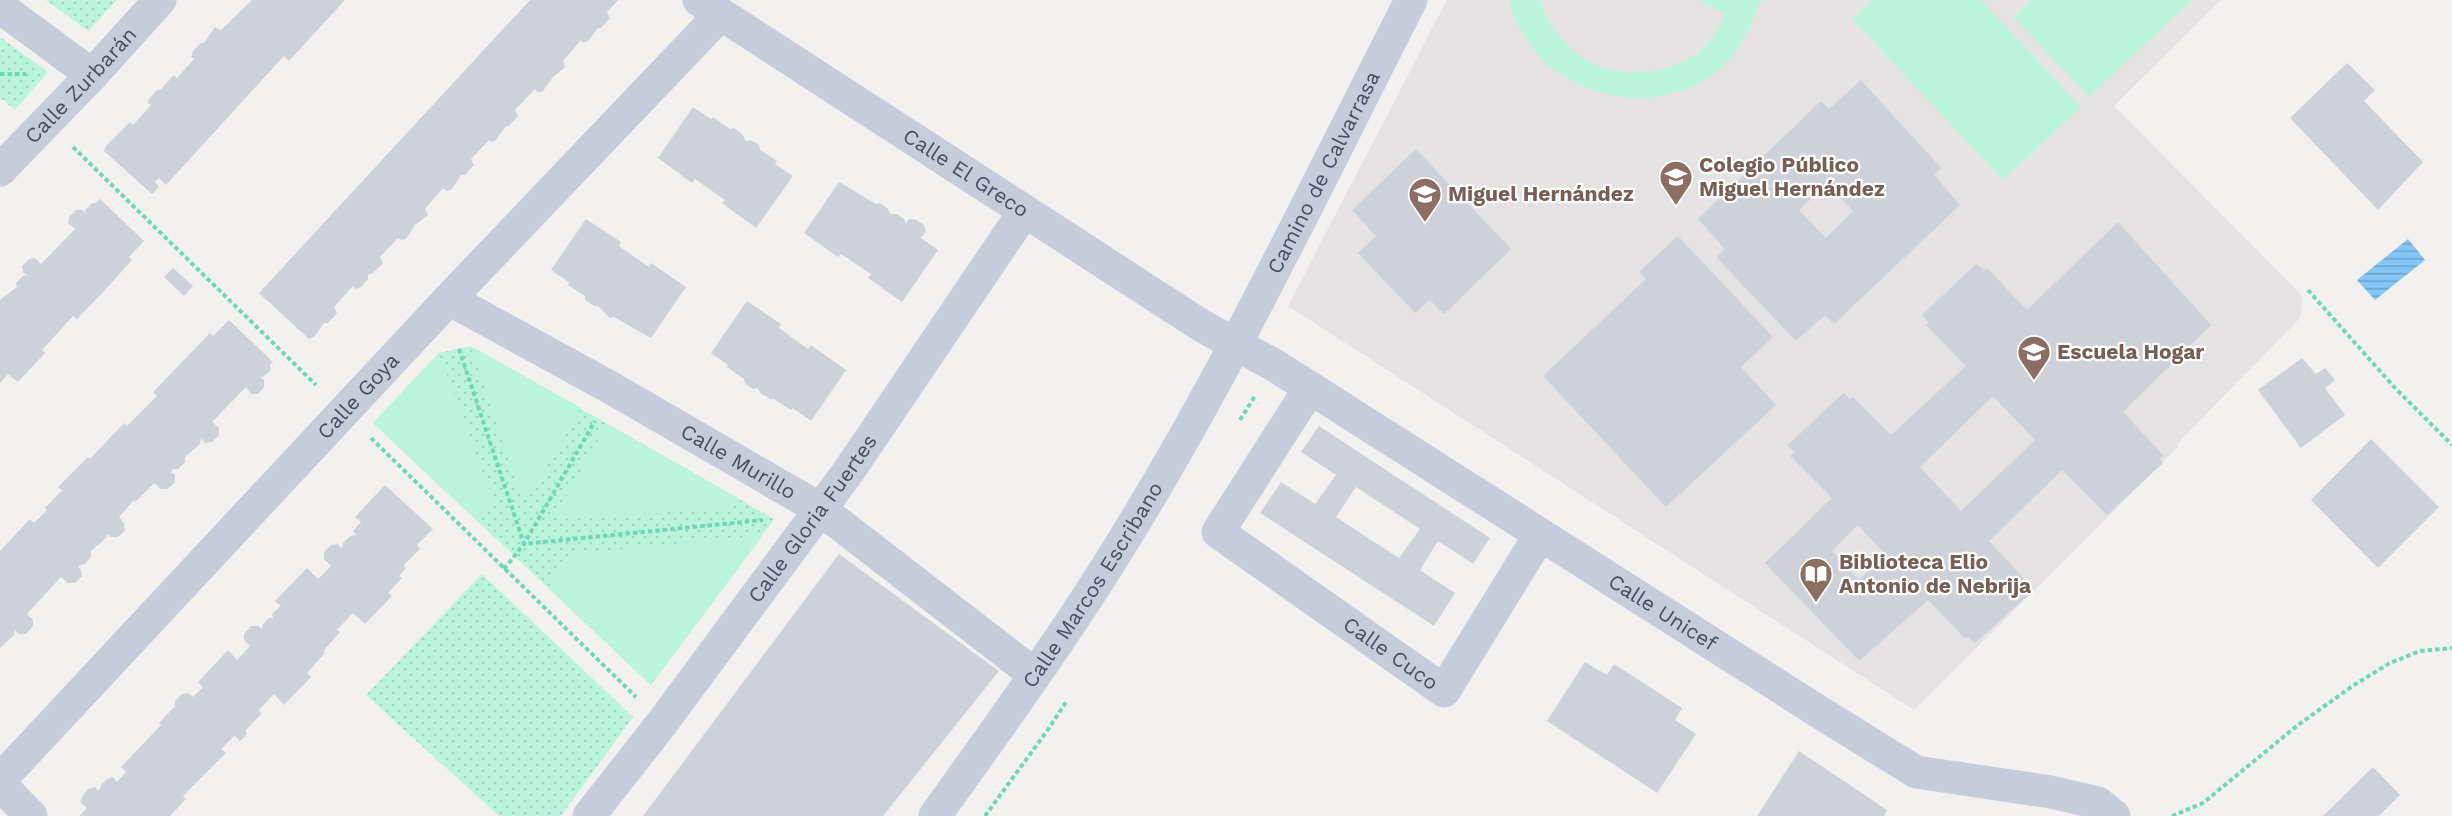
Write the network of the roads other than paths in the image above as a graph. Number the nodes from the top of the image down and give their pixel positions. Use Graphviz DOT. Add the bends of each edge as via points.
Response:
graph roads {
  1 [pos="160,0"];
  2 [pos="1411,0"];
  3 [pos="0,7"];
  4 [pos="710,8"];
  5 [pos="92,75"];
  6 [pos="0,170"];
  7 [pos="1024,212"];
  8 [pos="449,299"];
  9 [pos="1235,343"];
  10 [pos="1310,388"];
  11 [pos="820,508"];
  12 [pos="1540,535"];
  13 [pos="1035,675"];
  14 [pos="0,782"];
  15 [pos="30,816"];
  16 [pos="589,816"];
  17 [pos="935,816"];
  18 [pos="2114,816"];
  1 -- 5 [label="street, Calle Zurbarán"];
  2 -- 9 [label="street, Camino de Calvarrasa"];
  3 -- 5 [label="street"];
  4 -- 7 [label="street, Calle El Greco"];
  4 -- 8 [label="street, Calle Goya"];
  5 -- 6 [label="street, Calle Zurbarán"];
  7 -- 9 [label="street, Calle El Greco"];
  7 -- 11 [label="street, Calle Gloria Fuertes"];
  8 -- 11 [label="street, Calle Murillo"];
  8 -- 14 [label="street, Calle Goya"];
  9 -- 10 [label="street, Calle Unicef"];
  9 -- 13 [label="street, Calle Marcos Escribano" via="1123,542"];
  10 -- 12 [label="street, Calle Unicef"];
  10 -- 12 [label="street, Calle Cuco" via="1218,532 1444,691"];
  11 -- 13 [label="street, Calle Murillo"];
  11 -- 16 [label="street, Calle Gloria Fuertes"];
  12 -- 18 [label="street, Calle Unicef" via="1916,772 2060,794 2098,803"];
  13 -- 17 [label="street, Calle Marcos Escribano"];
  14 -- 15 [label="street"];
}
